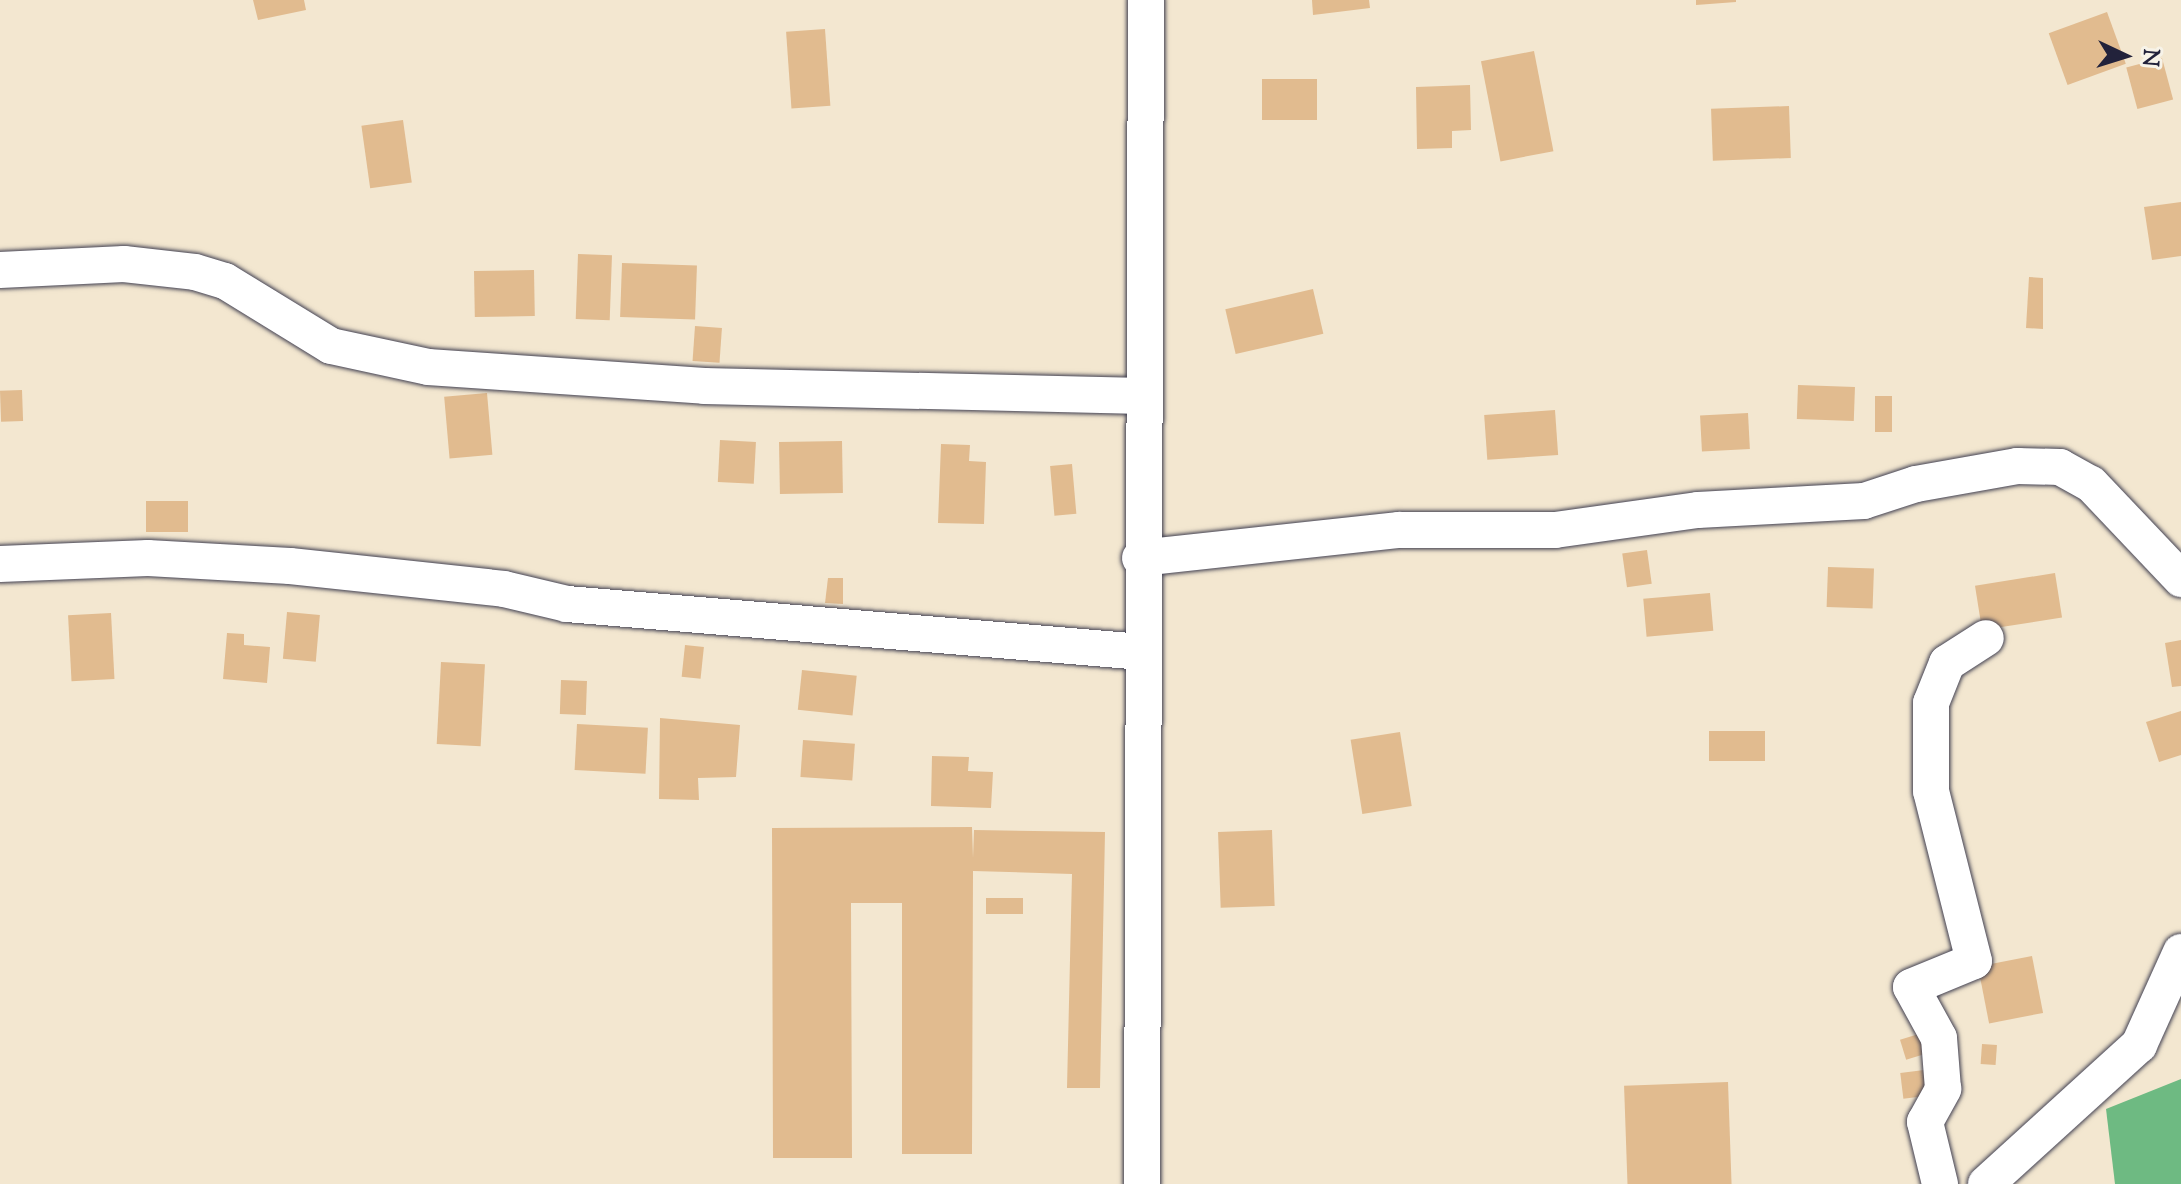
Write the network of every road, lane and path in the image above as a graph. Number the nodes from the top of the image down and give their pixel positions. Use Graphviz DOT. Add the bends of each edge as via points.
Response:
graph roads {
  1 [pos="1146,0"];
  2 [pos="0,270"];
  3 [pos="1144,396"];
  4 [pos="1140,558"];
  5 [pos="0,564"];
  6 [pos="2181,579"];
  7 [pos="1986,638"];
  8 [pos="1142,652"];
  9 [pos="2181,952"];
  10 [pos="1142,1184"];
  11 [pos="1940,1184"];
  12 [pos="1986,1184"];
  1 -- 3 [label="street"];
  2 -- 3 [label="street" via="124,264 195,272 225,281 331,346 428,367 704,386"];
  3 -- 4 [label="street"];
  4 -- 6 [label="street" via="1399,530 1555,530 1698,510 1864,501 1916,484 2017,466 2060,467 2091,484"];
  4 -- 8 [label="street"];
  5 -- 8 [label="street" via="148,558 290,566 504,589 567,604"];
  7 -- 11 [label="street" via="1947,663 1931,703 1931,791 1974,961 1911,987 1939,1038 1943,1089 1925,1122"];
  8 -- 10 [label="street"];
  9 -- 12 [label="street" via="2139,1045"];
}
